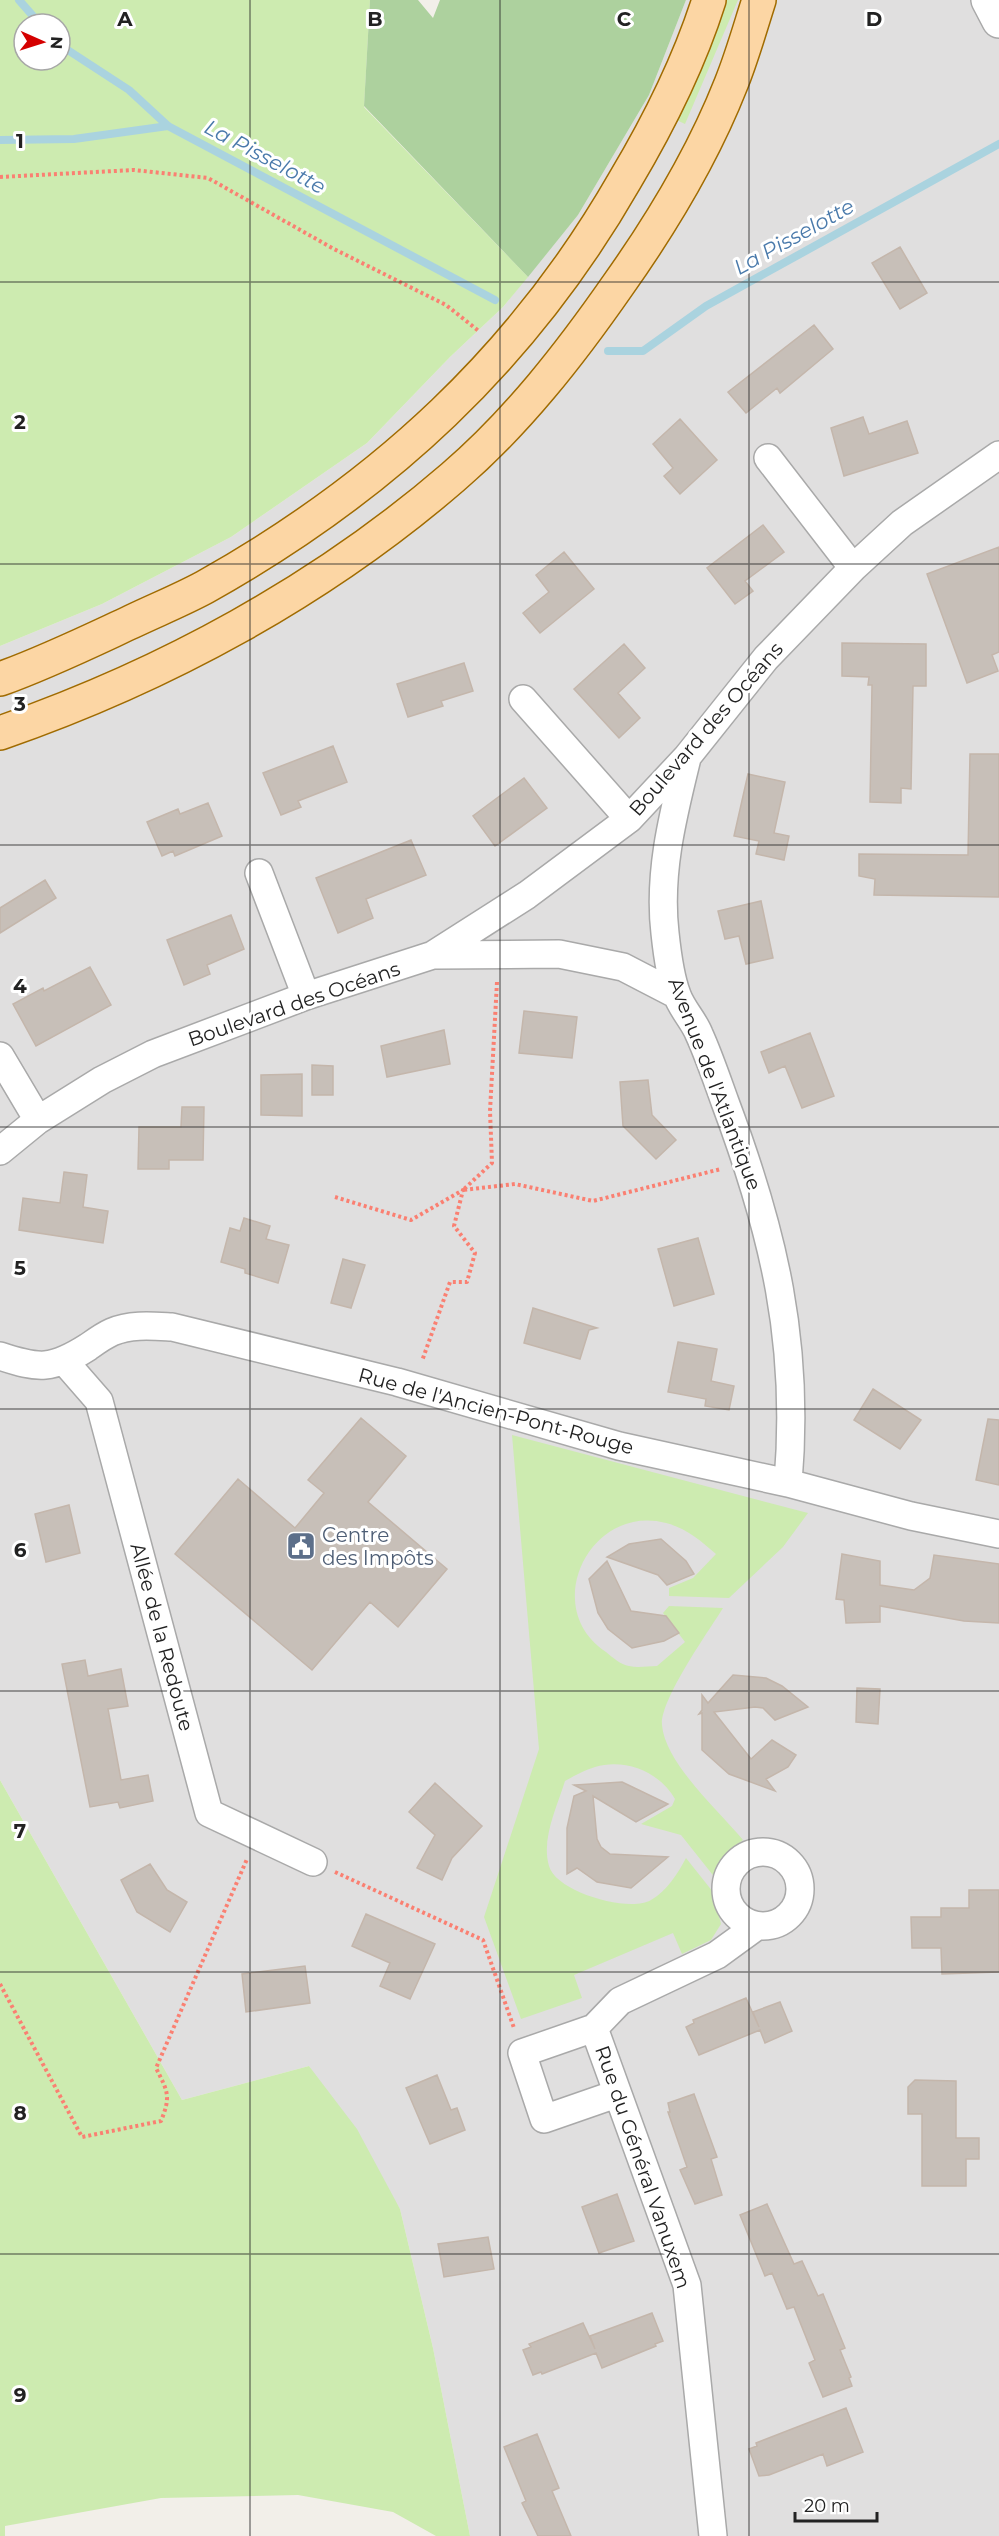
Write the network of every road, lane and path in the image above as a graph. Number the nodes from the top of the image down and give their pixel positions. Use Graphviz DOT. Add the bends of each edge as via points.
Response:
graph roads {
  1 [pos="709,0"];
  2 [pos="759,0"];
  3 [pos="988,0"];
  4 [pos="999,21"];
  5 [pos="0,177"];
  6 [pos="505,351"];
  7 [pos="999,455"];
  8 [pos="768,458"];
  9 [pos="853,568"];
  10 [pos="0,679"];
  11 [pos="523,699"];
  12 [pos="0,733"];
  13 [pos="687,757"];
  14 [pos="629,819"];
  15 [pos="259,873"];
  16 [pos="499,954"];
  17 [pos="433,955"];
  18 [pos="677,995"];
  19 [pos="306,996"];
  20 [pos="0,1056"];
  21 [pos="38,1120"];
  22 [pos="0,1151"];
  23 [pos="746,1156"];
  24 [pos="463,1190"];
  25 [pos="335,1197"];
  26 [pos="0,1356"];
  27 [pos="65,1362"];
  28 [pos="412,1387"];
  29 [pos="788,1483"];
  30 [pos="999,1534"];
  31 [pos="257,1836"];
  32 [pos="313,1862"];
  33 [pos="757,1926"];
  34 [pos="0,1984"];
  35 [pos="594,2028"];
  36 [pos="522,2053"];
  37 [pos="616,2094"];
  38 [pos="713,2536"];
  1 -- 6 [label="main road" via="693,47 653,131 600,224"];
  2 -- 12 [label="main road" via="731,84 692,168 640,254 577,344 519,412 454,476 390,528 232,631 141,677"];
  3 -- 4 [label="street"];
  5 -- 6 [label="path" via="134,170 208,178 333,249 446,305"];
  6 -- 10 [label="main road" via="406,448 306,524 204,587"];
  7 -- 9 [label="street, Boulevard des Océans" via="902,523"];
  8 -- 9 [label="street"];
  9 -- 13 [label="street, Boulevard des Océans" via="766,658"];
  11 -- 14 [label="street"];
  13 -- 14 [label="street, Boulevard des Océans"];
  13 -- 18 [label="street, Avenue de l'Atlantique" via="672,817 663,884 665,933"];
  14 -- 17 [label="street, Boulevard des Océans" via="527,895"];
  15 -- 19 [label="street"];
  16 -- 17 [label="street"];
  16 -- 18 [label="street" via="559,954 623,967"];
  16 -- 24 [label="path" via="490,1112 492,1163"];
  17 -- 19 [label="street, Boulevard des Océans"];
  18 -- 23 [label="street, Avenue de l'Atlantique" via="699,1032"];
  19 -- 21 [label="street, Boulevard des Océans" via="153,1054"];
  20 -- 21 [label="street"];
  21 -- 22 [label="street, Boulevard des Océans"];
  23 -- 24 [label="path" via="719,1169 593,1201 515,1184"];
  23 -- 29 [label="street, Avenue de l'Atlantique" via="768,1231 790,1349"];
  24 -- 25 [label="path" via="411,1220"];
  24 -- 28 [label="path" via="454,1226 475,1253 466,1282 450,1282"];
  26 -- 27 [label="street, Rue de l'Ancien-Pont-Rouge" via="28,1366 48,1367"];
  27 -- 28 [label="street, Rue de l'Ancien-Pont-Rouge" via="112,1332 142,1325 172,1327"];
  27 -- 31 [label="street, Allée de la Redoute" via="99,1401 209,1813"];
  28 -- 29 [label="street, Rue de l'Ancien-Pont-Rouge" via="619,1446"];
  29 -- 30 [label="street, Rue de l'Ancien-Pont-Rouge" via="911,1516"];
  31 -- 32 [label="street, Allée de la Redoute"];
  31 -- 34 [label="path" via="156,2068 168,2092 161,2121 82,2137"];
  32 -- 36 [label="path" via="483,1940"];
  33 -- 35 [label="street, Rue du Général Vanuxem" via="717,1955 620,2001"];
  35 -- 36 [label="street"];
  35 -- 37 [label="street, Rue du Général Vanuxem"];
  36 -- 37 [label="street" via="544,2119"];
  37 -- 38 [label="street, Rue du Général Vanuxem" via="687,2285"];
}
